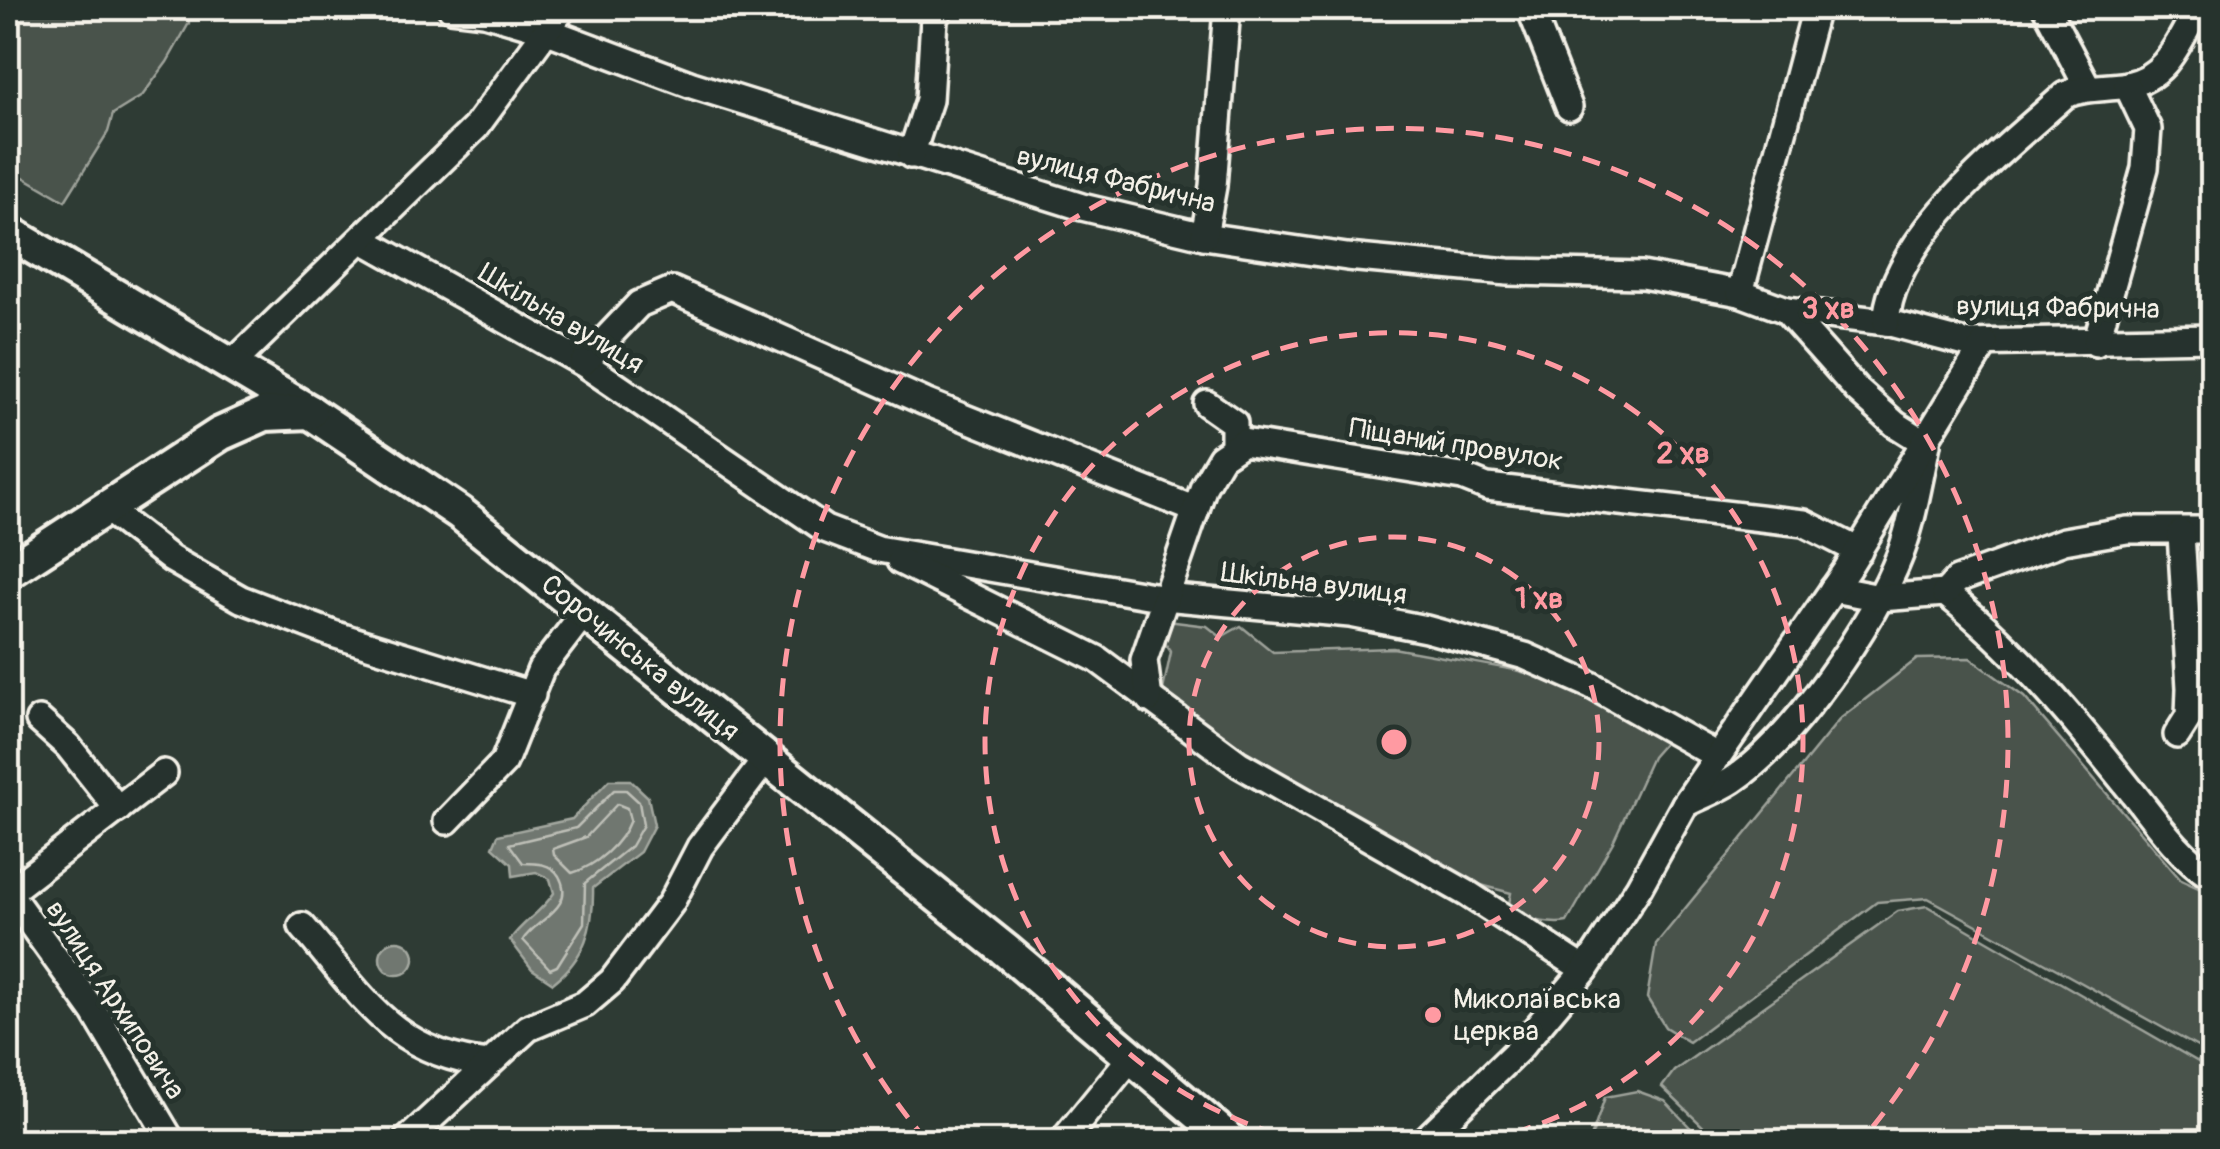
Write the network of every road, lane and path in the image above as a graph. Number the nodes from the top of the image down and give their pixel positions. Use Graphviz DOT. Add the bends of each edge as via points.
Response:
graph roads {
  1 [pos="451,8"];
  2 [pos="563,8"];
  3 [pos="940,8"];
  4 [pos="1227,8"];
  5 [pos="1530,8"];
  6 [pos="1816,8"];
  7 [pos="2046,8"];
  8 [pos="2198,8"];
  9 [pos="545,30"];
  10 [pos="2127,85"];
  11 [pos="2087,86"];
  12 [pos="1569,107"];
  13 [pos="911,154"];
  14 [pos="8,232"];
  15 [pos="1204,236"];
  16 [pos="363,240"];
  17 [pos="1740,293"];
  18 [pos="1786,310"];
  19 [pos="1886,322"];
  20 [pos="2212,338"];
  21 [pos="1986,343"];
  22 [pos="2096,343"];
  23 [pos="584,363"];
  24 [pos="230,365"];
  25 [pos="1208,404"];
  26 [pos="310,412"];
  27 [pos="220,434"];
  28 [pos="1927,444"];
  29 [pos="1234,446"];
  30 [pos="104,507"];
  31 [pos="1196,510"];
  32 [pos="2212,530"];
  33 [pos="2181,533"];
  34 [pos="878,549"];
  35 [pos="1859,551"];
  36 [pos="8,572"];
  37 [pos="1833,589"];
  38 [pos="1945,593"];
  39 [pos="1166,597"];
  40 [pos="1880,598"];
  41 [pos="584,612"];
  42 [pos="532,696"];
  43 [pos="1150,699"];
  44 [pos="39,720"];
  45 [pos="2177,735"];
  46 [pos="1717,756"];
  47 [pos="766,759"];
  48 [pos="164,773"];
  49 [pos="1684,804"];
  50 [pos="118,810"];
  51 [pos="447,821"];
  52 [pos="2212,876"];
  53 [pos="8,892"];
  54 [pos="302,926"];
  55 [pos="1586,970"];
  56 [pos="1132,1056"];
  57 [pos="490,1064"];
  58 [pos="172,1142"];
  59 [pos="405,1142"];
  60 [pos="1062,1142"];
  61 [pos="1232,1142"];
  62 [pos="1423,1142"];
  1 -- 9 [label="street, вулиця Фабрична"];
  2 -- 9 [label="street"];
  3 -- 13 [label="street" via="929,100"];
  4 -- 15 [label="street"];
  5 -- 12 [label="street"];
  6 -- 17 [label="street"];
  7 -- 11 [label="street"];
  8 -- 10 [label="street" via="2169,61 2155,75"];
  9 -- 13 [label="street, вулиця Фабрична" via="692,86"];
  9 -- 16 [label="street" via="474,128"];
  10 -- 11 [label="street"];
  10 -- 22 [label="street" via="2148,129 2144,168"];
  11 -- 19 [label="street" via="2066,95 1959,193 1912,254 1888,302"];
  13 -- 15 [label="street, вулиця Фабрична"];
  14 -- 24 [label="main road, Сорочинська вулиця"];
  15 -- 17 [label="street, вулиця Фабрична" via="1508,272 1642,275"];
  16 -- 23 [label="street, Шкільна вулиця"];
  16 -- 24 [label="street"];
  17 -- 18 [label="street, вулиця Фабрична"];
  18 -- 19 [label="street, вулиця Фабрична"];
  18 -- 28 [label="street, вулиця Фабрична" via="1858,391"];
  19 -- 21 [label="street, вулиця Фабрична"];
  20 -- 22 [label="street, вулиця Фабрична"];
  21 -- 22 [label="street, вулиця Фабрична"];
  21 -- 28 [label="street"];
  23 -- 31 [label="street" via="639,304 672,290 942,409"];
  23 -- 34 [label="street, Шкільна вулиця" via="825,529"];
  24 -- 26 [label="main road, Сорочинська вулиця"];
  24 -- 27 [label="main road" via="243,399"];
  25 -- 29 [label="street" via="1234,422"];
  26 -- 27 [label="main road" via="265,414"];
  26 -- 41 [label="main road, Сорочинська вулиця" via="460,513"];
  27 -- 30 [label="main road"];
  28 -- 35 [label="street"];
  28 -- 40 [label="street" via="1900,555"];
  29 -- 31 [label="street" via="1204,486"];
  29 -- 35 [label="street, Піщаний провулок" via="1265,444 1487,486 1804,523"];
  30 -- 36 [label="main road"];
  30 -- 42 [label="street" via="172,560 240,599"];
  31 -- 39 [label="street"];
  32 -- 33 [label="street"];
  33 -- 38 [label="street" via="2127,530 2064,541 1957,580"];
  33 -- 45 [label="street" via="2190,688 2189,716"];
  34 -- 39 [label="street, Шкільна вулиця"];
  34 -- 43 [label="street, Шкільна вулиця" via="1097,659"];
  35 -- 37 [label="street"];
  37 -- 40 [label="street"];
  37 -- 46 [label="street"];
  38 -- 40 [label="street"];
  38 -- 52 [label="street" via="1997,633 2182,857"];
  39 -- 43 [label="street" via="1144,660"];
  39 -- 46 [label="street, Шкільна вулиця" via="1350,614 1524,656 1591,685"];
  40 -- 49 [label="street" via="1853,644 1777,739 1733,780"];
  41 -- 42 [label="street" via="541,669"];
  41 -- 47 [label="main road, Сорочинська вулиця"];
  42 -- 51 [label="street" via="504,762"];
  43 -- 55 [label="street, Шкільна вулиця" via="1239,764 1468,894"];
  44 -- 50 [label="street"];
  46 -- 49 [label="street"];
  47 -- 56 [label="main road, Сорочинська вулиця"];
  47 -- 57 [label="street" via="612,980 586,1004 528,1028"];
  48 -- 50 [label="street"];
  49 -- 55 [label="street"];
  50 -- 53 [label="street"];
  53 -- 58 [label="street, вулиця Архиповича" via="95,1013"];
  54 -- 57 [label="street" via="417,1046 447,1060"];
  55 -- 62 [label="street" via="1518,1050"];
  56 -- 60 [label="street"];
  56 -- 61 [label="main road, Сорочинська вулиця"];
  57 -- 59 [label="street"];
}
